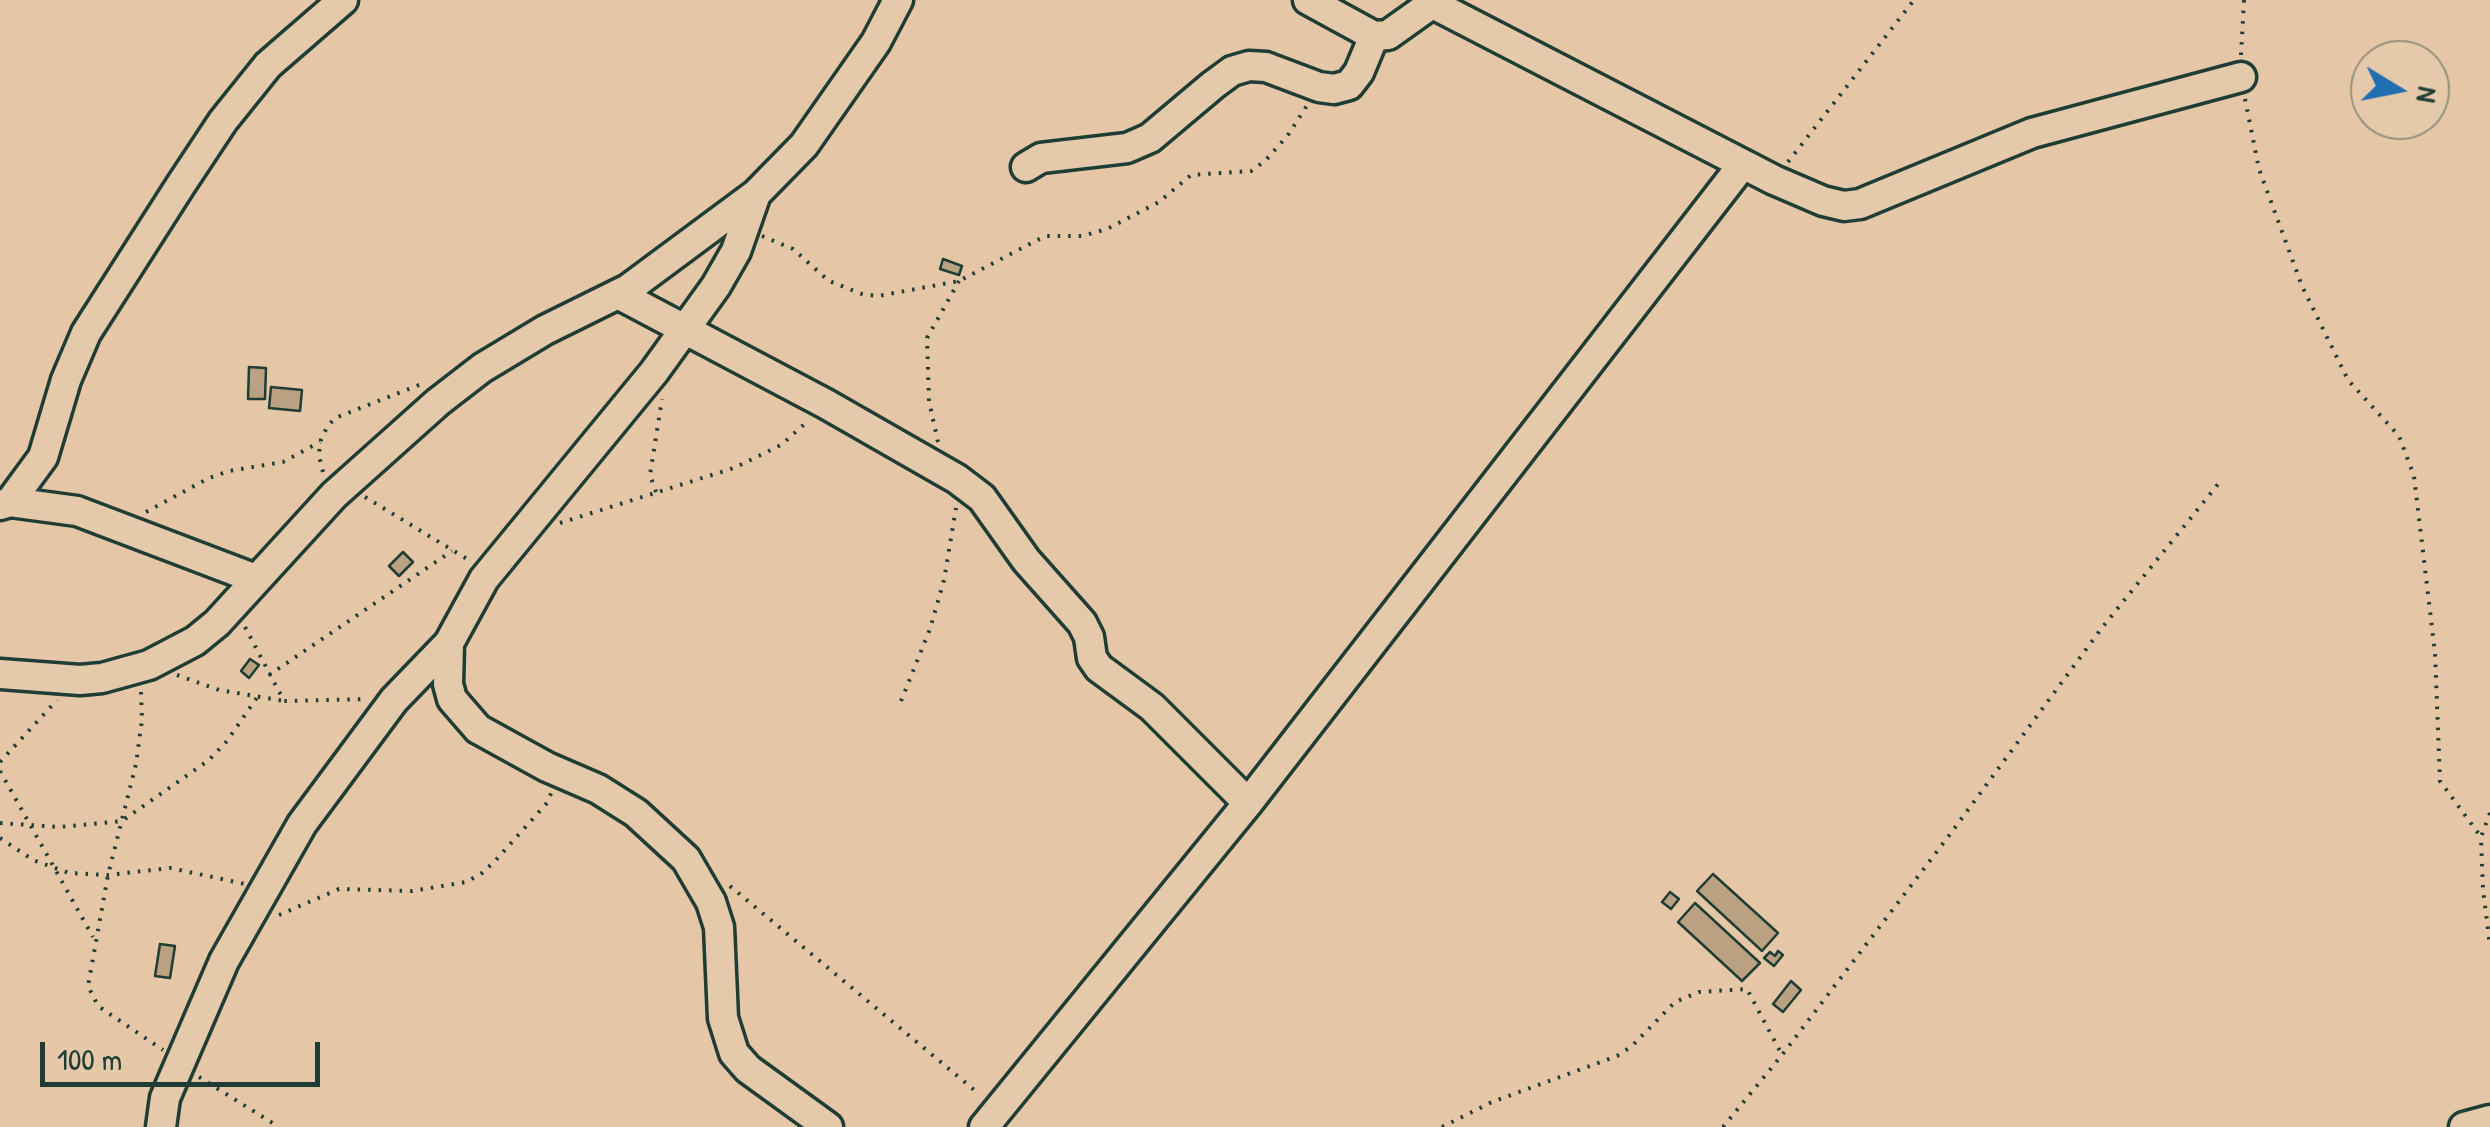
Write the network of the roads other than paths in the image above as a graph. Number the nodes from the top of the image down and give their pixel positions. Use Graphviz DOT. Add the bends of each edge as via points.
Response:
graph roads {
  1 [pos="343,0"];
  2 [pos="898,0"];
  3 [pos="1308,0"];
  4 [pos="1435,2"];
  5 [pos="1374,36"];
  6 [pos="2240,77"];
  7 [pos="1744,164"];
  8 [pos="1026,167"];
  9 [pos="756,194"];
  10 [pos="618,294"];
  11 [pos="684,331"];
  12 [pos="5,503"];
  13 [pos="256,580"];
  14 [pos="449,643"];
  15 [pos="0,674"];
  16 [pos="1248,803"];
  17 [pos="991,1118"];
  18 [pos="2490,1120"];
  19 [pos="160,1127"];
  20 [pos="828,1127"];
  21 [pos="2464,1127"];
  1 -- 12 [label="street" via="268,65 223,121 86,332 43,457"];
  2 -- 9 [label="street" via="804,146"];
  3 -- 5 [label="street"];
  4 -- 5 [label="street" via="1388,35"];
  4 -- 7 [label="street"];
  5 -- 8 [label="street" via="1349,85 1319,87 1249,66 1223,78 1150,138 1127,148 1041,158"];
  6 -- 7 [label="street" via="2032,132 1860,204 1823,202"];
  7 -- 16 [label="street"];
  9 -- 10 [label="street"];
  9 -- 11 [label="street" via="716,286"];
  10 -- 11 [label="street"];
  10 -- 13 [label="street" via="482,368 438,402 340,490"];
  11 -- 14 [label="street" via="489,572"];
  11 -- 16 [label="street" via="826,404 982,498 1072,609 1099,668 1152,706"];
  12 -- 13 [label="street" via="77,511"];
  13 -- 15 [label="street" via="195,641 145,666 80,680"];
  14 -- 19 [label="street" via="394,700 302,824 240,933 180,1061"];
  14 -- 20 [label="street" via="452,698 478,729 598,789 686,858 719,927 723,1018 734,1053"];
  16 -- 17 [label="street"];
  18 -- 21 [label="street"];
}
